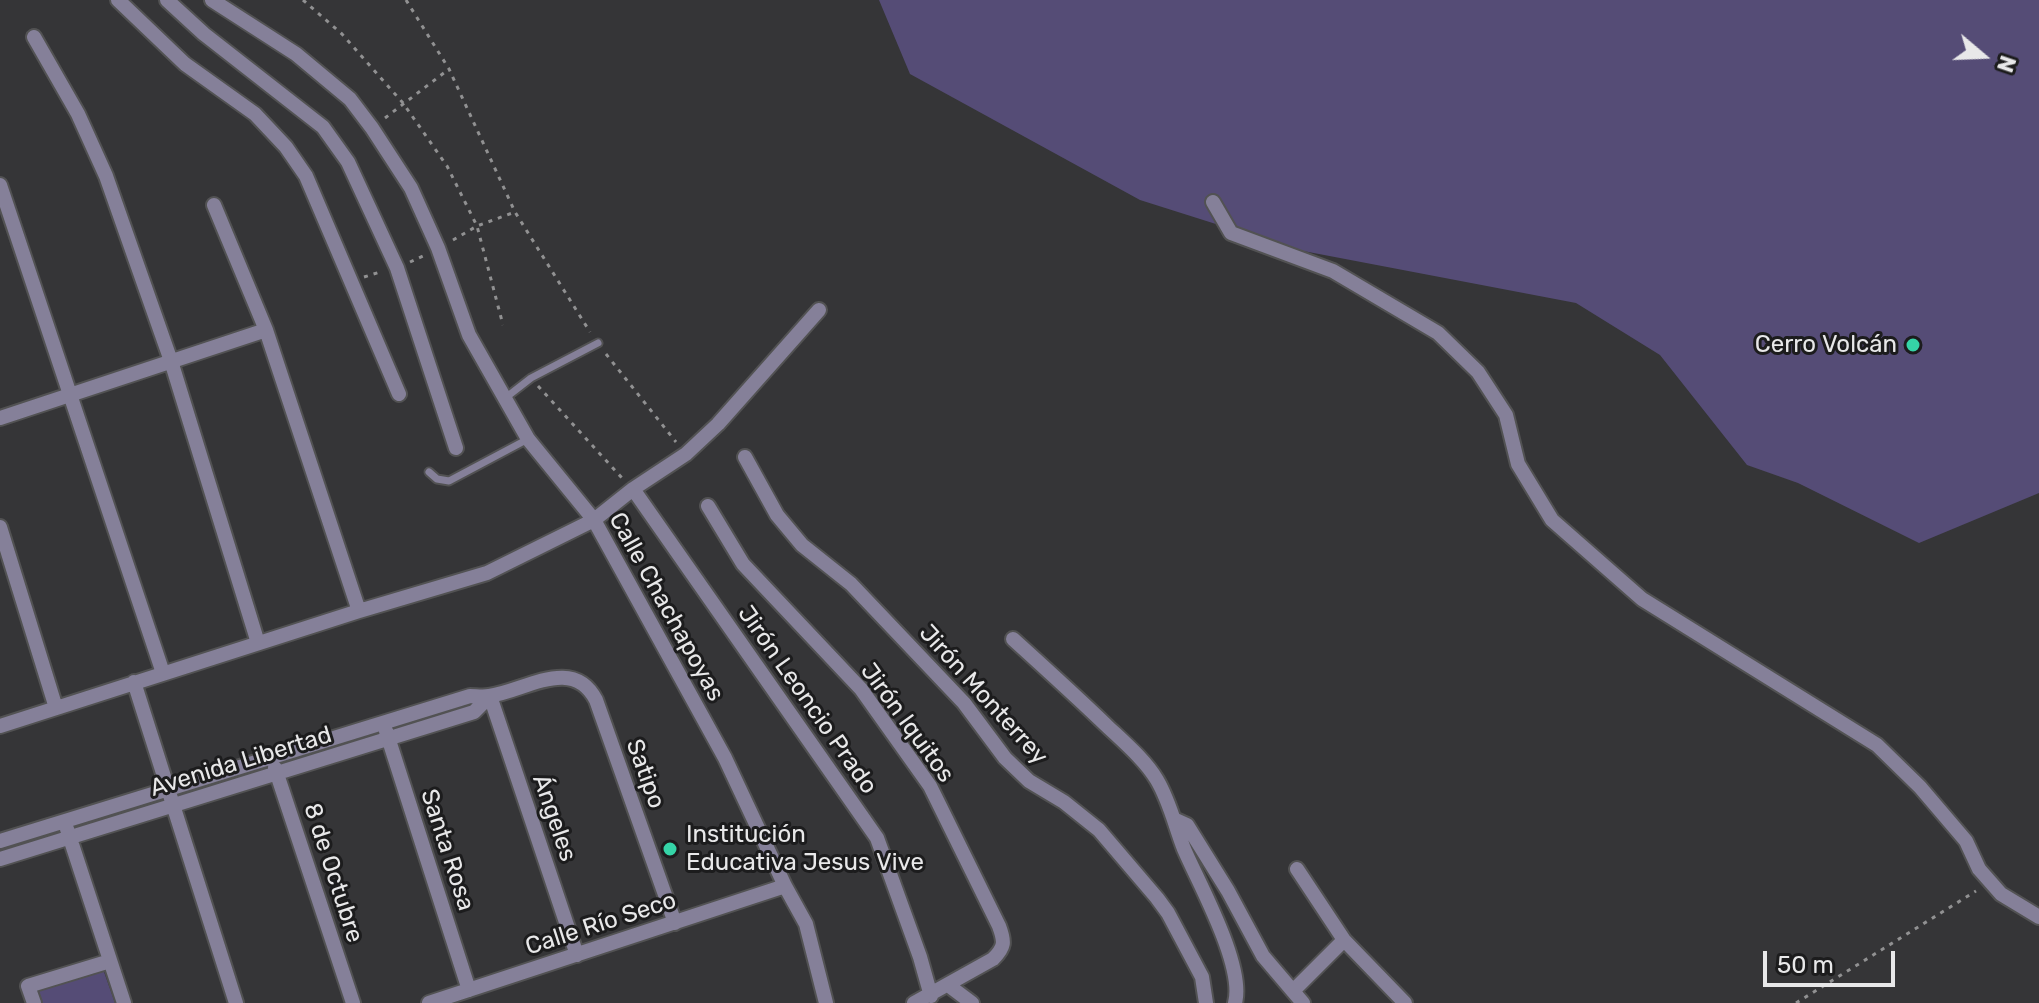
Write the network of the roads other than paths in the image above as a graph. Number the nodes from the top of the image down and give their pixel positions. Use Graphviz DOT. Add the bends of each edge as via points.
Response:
graph roads {
  1 [pos="118,0"];
  2 [pos="167,0"];
  3 [pos="212,0"];
  4 [pos="34,37"];
  5 [pos="0,185"];
  6 [pos="1213,202"];
  7 [pos="214,205"];
  8 [pos="819,310"];
  9 [pos="266,330"];
  10 [pos="598,343"];
  11 [pos="171,361"];
  12 [pos="71,394"];
  13 [pos="399,394"];
  14 [pos="504,399"];
  15 [pos="0,418"];
  16 [pos="528,439"];
  17 [pos="456,448"];
  18 [pos="745,457"];
  19 [pos="429,472"];
  20 [pos="633,489"];
  21 [pos="708,506"];
  22 [pos="594,520"];
  23 [pos="0,527"];
  24 [pos="359,611"];
  25 [pos="1013,639"];
  26 [pos="258,643"];
  27 [pos="163,673"];
  28 [pos="134,682"];
  29 [pos="588,687"];
  30 [pos="490,696"];
  31 [pos="56,708"];
  32 [pos="383,723"];
  33 [pos="0,726"];
  34 [pos="388,739"];
  35 [pos="271,757"];
  36 [pos="277,774"];
  37 [pos="168,789"];
  38 [pos="172,806"];
  39 [pos="1176,820"];
  40 [pos="64,821"];
  41 [pos="70,838"];
  42 [pos="0,841"];
  43 [pos="0,859"];
  44 [pos="1297,869"];
  45 [pos="785,886"];
  46 [pos="2039,917"];
  47 [pos="675,923"];
  48 [pos="1344,940"];
  49 [pos="577,955"];
  50 [pos="110,961"];
  51 [pos="948,985"];
  52 [pos="469,990"];
  53 [pos="1293,991"];
  54 [pos="931,996"];
  55 [pos="34,1003"];
  56 [pos="124,1003"];
  57 [pos="236,1003"];
  58 [pos="353,1003"];
  59 [pos="429,1003"];
  60 [pos="826,1003"];
  61 [pos="914,1003"];
  62 [pos="972,1003"];
  63 [pos="1206,1003"];
  64 [pos="1235,1003"];
  65 [pos="1303,1003"];
  66 [pos="1405,1003"];
  1 -- 13 [label="street" via="185,64 255,114 299,166"];
  2 -- 17 [label="street" via="323,127 348,162 397,268"];
  3 -- 14 [label="street, Calle Chachapoyas" via="296,54 350,99 372,128 411,188 469,335"];
  4 -- 11 [label="street" via="106,176"];
  5 -- 12 [label="street"];
  6 -- 46 [label="street" via="1231,233 1333,271 1438,333 1478,372 1506,415 1518,464 1552,520 1642,599 1877,745 1966,841 1979,869 2001,894"];
  7 -- 9 [label="street"];
  8 -- 20 [label="street" via="718,424 686,454"];
  9 -- 11 [label="street"];
  9 -- 24 [label="street"];
  10 -- 14 [label="lane" via="531,378"];
  11 -- 12 [label="street"];
  11 -- 26 [label="street"];
  12 -- 15 [label="street"];
  12 -- 27 [label="street"];
  14 -- 16 [label="street, Calle Chachapoyas"];
  16 -- 19 [label="lane" via="449,481"];
  16 -- 22 [label="street, Calle Chachapoyas"];
  18 -- 63 [label="street, Jirón Monterrey" via="777,515 802,545 851,584 954,692 1005,758 1099,830 1157,898 1202,977"];
  20 -- 22 [label="street"];
  20 -- 54 [label="street, Jirón Leoncio Prado" via="877,838"];
  21 -- 51 [label="street, Jirón Iquitos" via="743,564 861,689 930,786 1005,940 993,959"];
  22 -- 24 [label="street" via="487,573"];
  22 -- 45 [label="street, Calle Chachapoyas" via="725,758"];
  23 -- 31 [label="street"];
  24 -- 26 [label="street"];
  25 -- 39 [label="street" via="1131,749 1157,780"];
  26 -- 27 [label="street"];
  27 -- 28 [label="street"];
  28 -- 31 [label="street"];
  28 -- 37 [label="street"];
  29 -- 30 [label="street, Avenida Libertad" via="570,678 554,678"];
  29 -- 47 [label="street, Satipo"];
  30 -- 32 [label="street, Avenida Libertad" via="470,696"];
  30 -- 34 [label="street, Avenida Libertad" via="474,712"];
  30 -- 49 [label="street, Ángeles"];
  31 -- 33 [label="street"];
  32 -- 34 [label="street, Santa Rosa"];
  32 -- 35 [label="street, Avenida Libertad"];
  34 -- 36 [label="street, Avenida Libertad"];
  34 -- 52 [label="street, Santa Rosa"];
  35 -- 36 [label="street, 8 de Octubre"];
  35 -- 37 [label="street, Avenida Libertad"];
  36 -- 38 [label="street, Avenida Libertad"];
  36 -- 58 [label="street, 8 de Octubre"];
  37 -- 38 [label="street"];
  37 -- 40 [label="street, Avenida Libertad"];
  38 -- 41 [label="street, Avenida Libertad"];
  38 -- 57 [label="street"];
  39 -- 53 [label="street" via="1187,825 1263,956"];
  39 -- 64 [label="street" via="1234,969"];
  40 -- 41 [label="street"];
  40 -- 42 [label="street, Avenida Libertad"];
  41 -- 43 [label="street, Avenida Libertad"];
  41 -- 50 [label="street"];
  44 -- 48 [label="street"];
  45 -- 47 [label="street, Calle Río Seco"];
  45 -- 60 [label="street, Calle Chachapoyas" via="806,924"];
  47 -- 49 [label="street, Calle Río Seco"];
  48 -- 53 [label="street"];
  48 -- 66 [label="street"];
  49 -- 52 [label="street, Calle Río Seco"];
  50 -- 55 [label="street" via="28,986"];
  50 -- 56 [label="street"];
  51 -- 54 [label="street"];
  51 -- 62 [label="street"];
  52 -- 59 [label="street, Calle Río Seco"];
  53 -- 65 [label="street"];
  54 -- 61 [label="street"];
}
